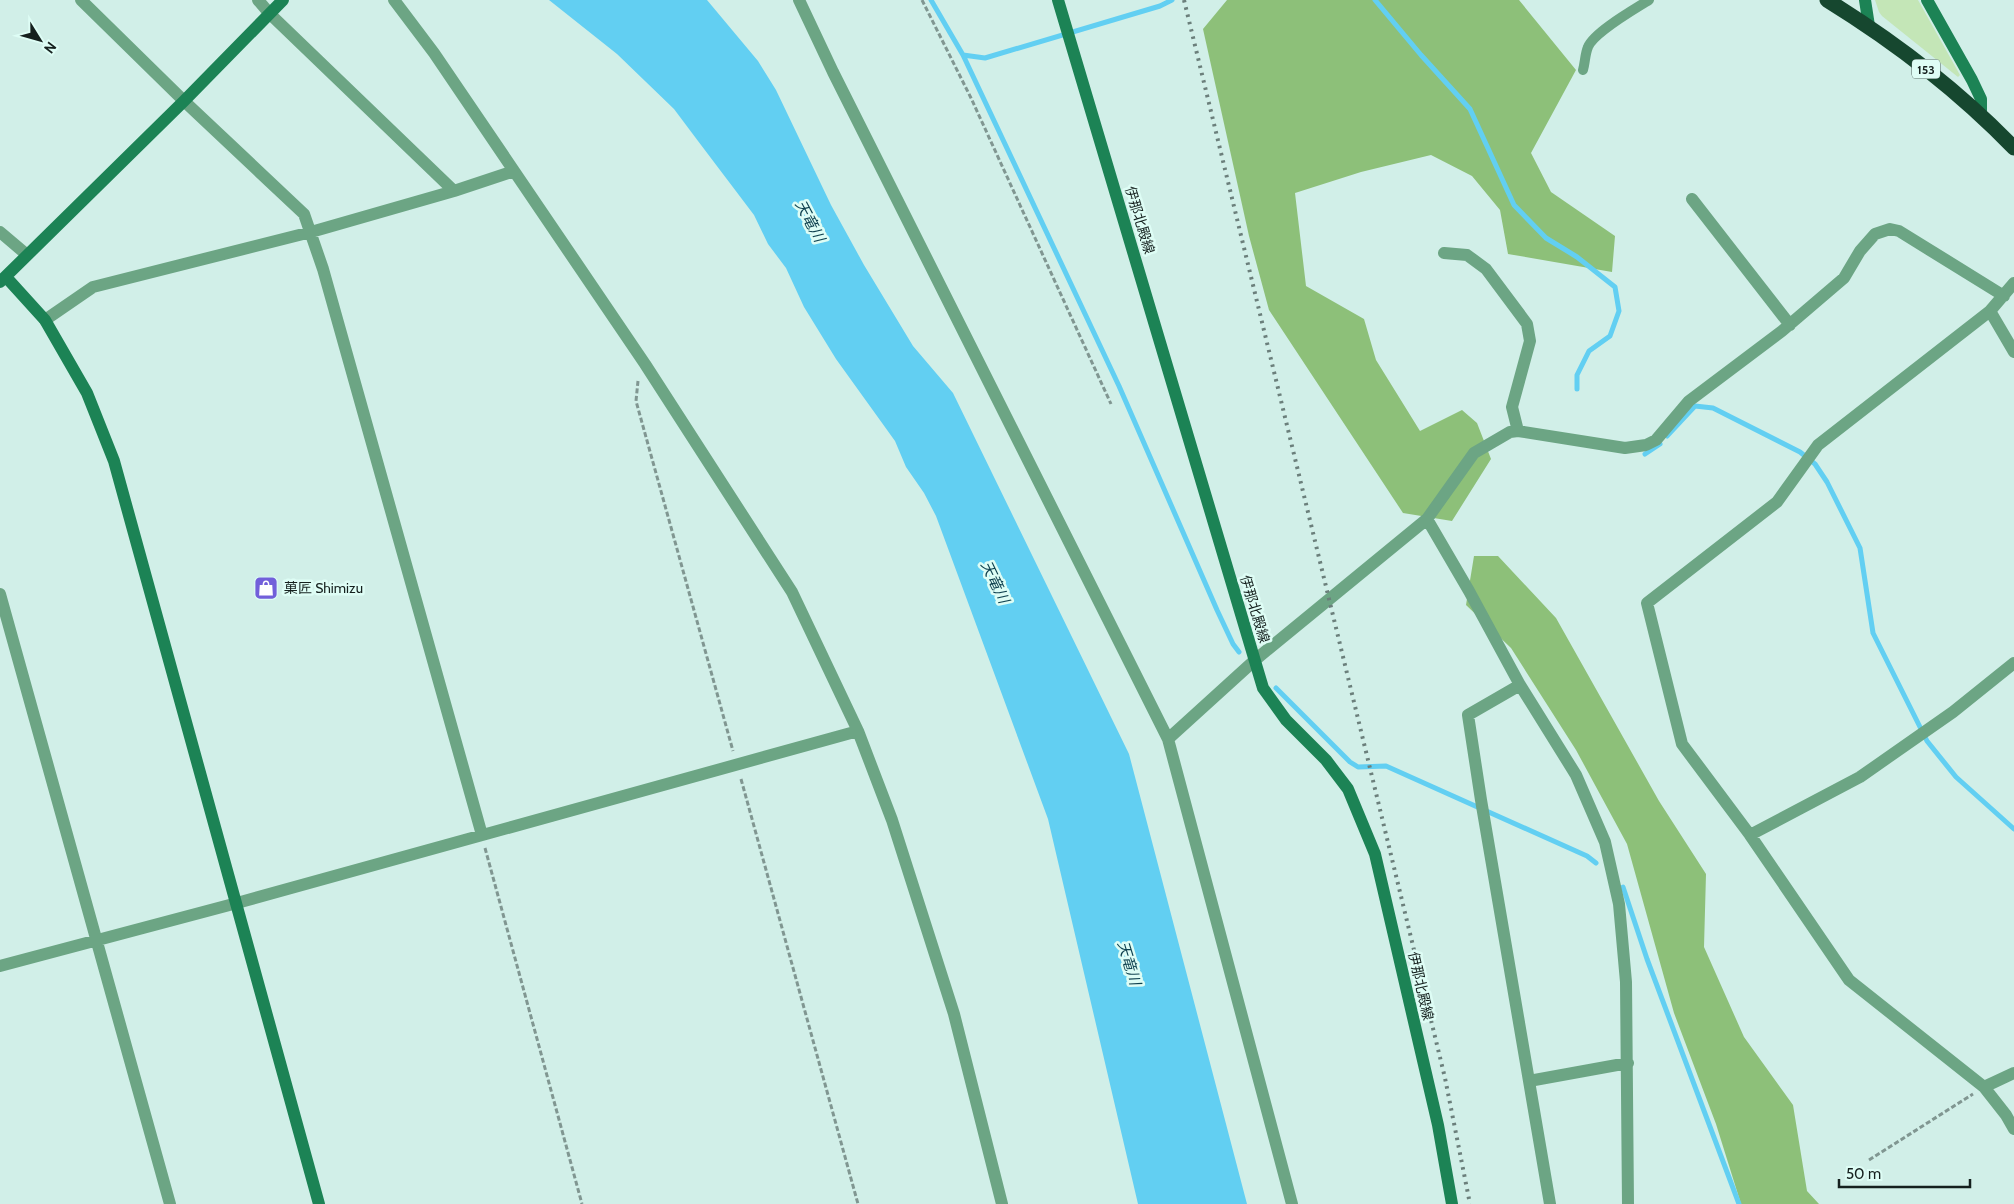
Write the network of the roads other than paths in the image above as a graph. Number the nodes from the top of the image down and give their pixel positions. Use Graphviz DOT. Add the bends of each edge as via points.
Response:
graph roads {
  1 [pos="81,0"];
  2 [pos="258,0"];
  3 [pos="283,0"];
  4 [pos="394,0"];
  5 [pos="799,0"];
  6 [pos="1058,0"];
  7 [pos="1649,0"];
  8 [pos="1827,0"];
  9 [pos="1865,0"];
  10 [pos="1927,0"];
  11 [pos="270,14"];
  12 [pos="1869,26"];
  13 [pos="1583,70"];
  14 [pos="184,101"];
  15 [pos="1981,115"];
  16 [pos="2014,148"];
  17 [pos="514,171"];
  18 [pos="454,191"];
  19 [pos="1692,199"];
  20 [pos="0,232"];
  21 [pos="311,232"];
  22 [pos="1444,253"];
  23 [pos="26,254"];
  24 [pos="3,279"];
  25 [pos="2014,283"];
  26 [pos="2004,296"];
  27 [pos="1990,311"];
  28 [pos="46,320"];
  29 [pos="1790,325"];
  30 [pos="2014,352"];
  31 [pos="1518,431"];
  32 [pos="1427,519"];
  33 [pos="0,594"];
  34 [pos="1255,660"];
  35 [pos="2014,663"];
  36 [pos="1520,685"];
  37 [pos="858,731"];
  38 [pos="1168,738"];
  39 [pos="482,834"];
  40 [pos="1750,835"];
  41 [pos="237,903"];
  42 [pos="97,940"];
  43 [pos="0,966"];
  44 [pos="1628,1063"];
  45 [pos="2014,1073"];
  46 [pos="1529,1081"];
  47 [pos="1984,1087"];
  48 [pos="2014,1129"];
  49 [pos="170,1204"];
  50 [pos="319,1204"];
  51 [pos="1002,1204"];
  52 [pos="1292,1204"];
  53 [pos="1452,1204"];
  54 [pos="1550,1204"];
  55 [pos="1628,1204"];
  1 -- 14 [label="street"];
  2 -- 11 [label="street"];
  3 -- 11 [label="main road"];
  4 -- 17 [label="street"];
  5 -- 38 [label="street"];
  6 -- 34 [label="main road, 伊那北殿線"];
  7 -- 13 [label="lane" via="1596,37 1588,46"];
  8 -- 12 [label="highway, 153"];
  9 -- 12 [label="main road"];
  10 -- 15 [label="main road" via="1981,99"];
  11 -- 14 [label="main road"];
  11 -- 18 [label="street"];
  12 -- 15 [label="highway, 153"];
  14 -- 21 [label="street" via="304,214"];
  14 -- 23 [label="main road"];
  15 -- 16 [label="highway, 153"];
  17 -- 18 [label="street"];
  17 -- 37 [label="street" via="645,364 792,592"];
  18 -- 21 [label="street"];
  19 -- 29 [label="street"];
  20 -- 23 [label="street"];
  21 -- 28 [label="street" via="93,287"];
  21 -- 39 [label="street"];
  22 -- 31 [label="street" via="1467,255 1486,269 1527,324 1530,341 1512,407"];
  23 -- 24 [label="main road"];
  24 -- 28 [label="main road"];
  25 -- 26 [label="street"];
  26 -- 27 [label="street"];
  26 -- 29 [label="street" via="1890,228 1875,234 1844,278"];
  27 -- 30 [label="street"];
  27 -- 40 [label="street" via="1818,445 1777,502 1647,603 1682,744"];
  28 -- 41 [label="main road" via="87,393 114,461"];
  29 -- 31 [label="street" via="1689,401 1656,440 1646,445 1625,448"];
  31 -- 32 [label="street" via="1510,432 1474,453"];
  32 -- 34 [label="street"];
  32 -- 36 [label="street"];
  33 -- 42 [label="street"];
  34 -- 38 [label="street"];
  34 -- 53 [label="main road, 伊那北殿線" via="1263,688 1280,712 1326,760 1348,789 1375,854 1438,1125"];
  35 -- 40 [label="street" via="1916,739 1860,776"];
  36 -- 44 [label="street" via="1576,775 1605,842 1619,904 1626,982"];
  36 -- 46 [label="street" via="1468,715"];
  37 -- 39 [label="street"];
  37 -- 51 [label="street" via="892,820 954,1014"];
  38 -- 52 [label="street"];
  39 -- 41 [label="street"];
  40 -- 47 [label="street" via="1849,980"];
  41 -- 42 [label="street"];
  41 -- 50 [label="main road"];
  42 -- 43 [label="street"];
  42 -- 49 [label="street"];
  44 -- 46 [label="street"];
  44 -- 55 [label="street"];
  45 -- 47 [label="street"];
  46 -- 54 [label="street"];
  47 -- 48 [label="street"];
}
